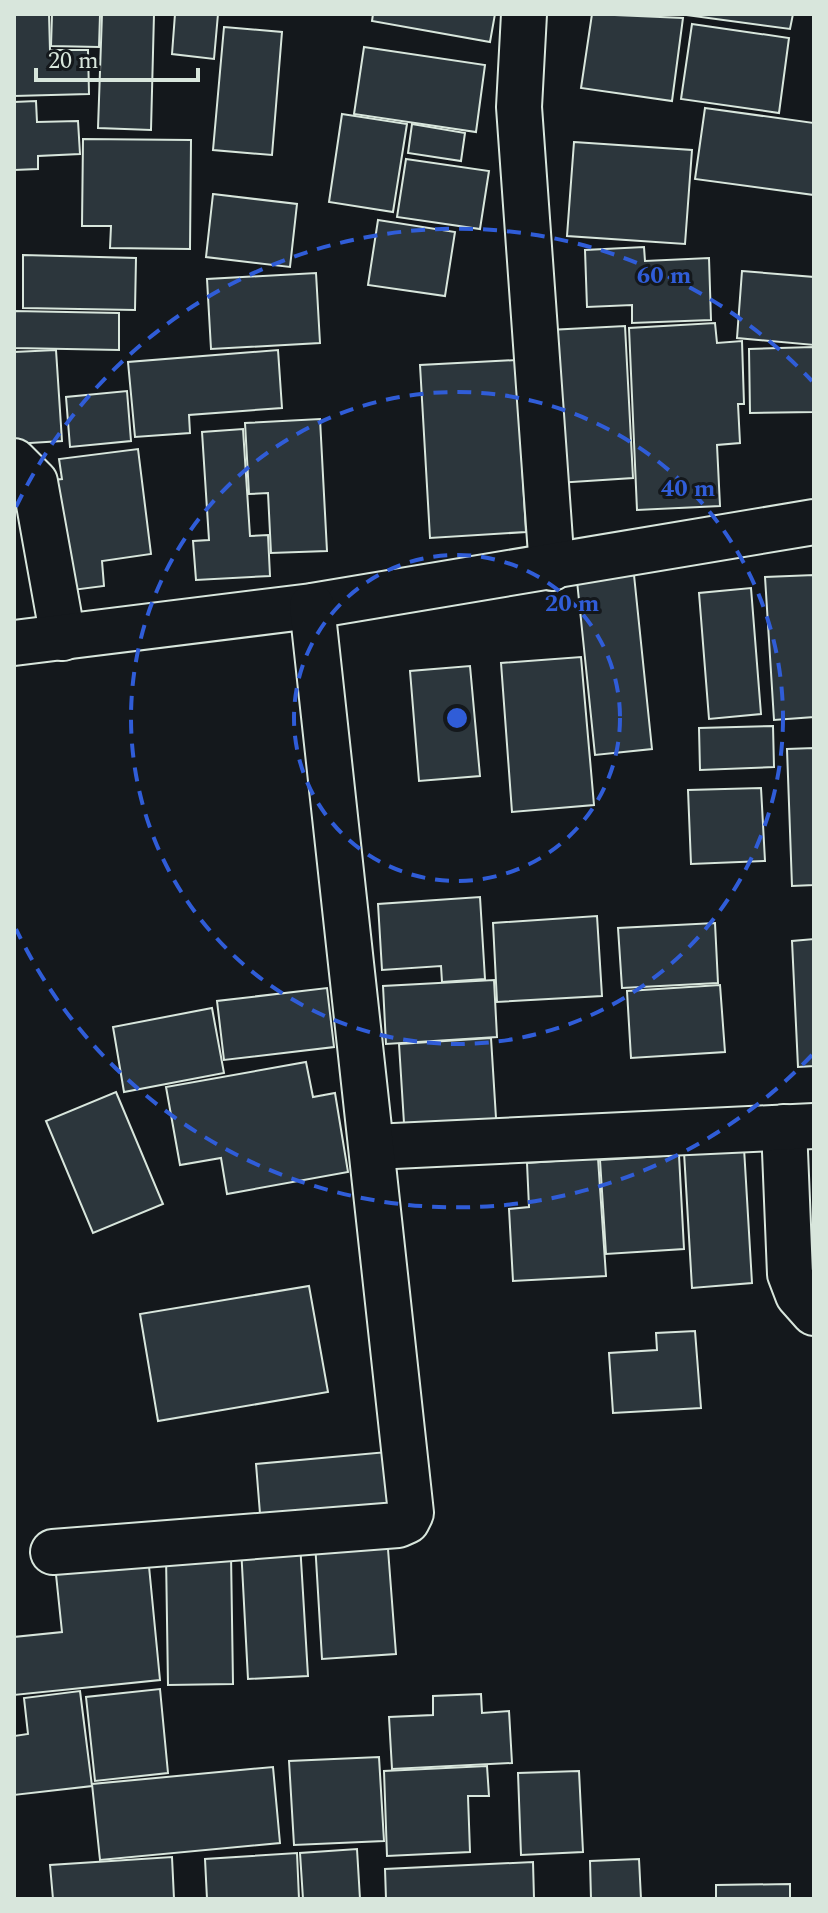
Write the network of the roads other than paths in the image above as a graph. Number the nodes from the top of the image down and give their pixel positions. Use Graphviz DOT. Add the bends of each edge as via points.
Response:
graph roads {
  1 [pos="524,14"];
  2 [pos="14,461"];
  3 [pos="814,522"];
  4 [pos="552,568"];
  5 [pos="312,606"];
  6 [pos="63,638"];
  7 [pos="14,643"];
  8 [pos="799,1126"];
  9 [pos="373,1147"];
  10 [pos="814,1313"];
  11 [pos="53,1552"];
  1 -- 4 [label="street" via="519,107"];
  2 -- 6 [label="street" via="35,482"];
  3 -- 4 [label="street"];
  4 -- 5 [label="street"];
  5 -- 6 [label="street"];
  5 -- 9 [label="street"];
  6 -- 7 [label="street"];
  8 -- 9 [label="street"];
  8 -- 10 [label="street" via="790,1274 798,1295"];
  9 -- 11 [label="street" via="410,1503 407,1521"];
}
